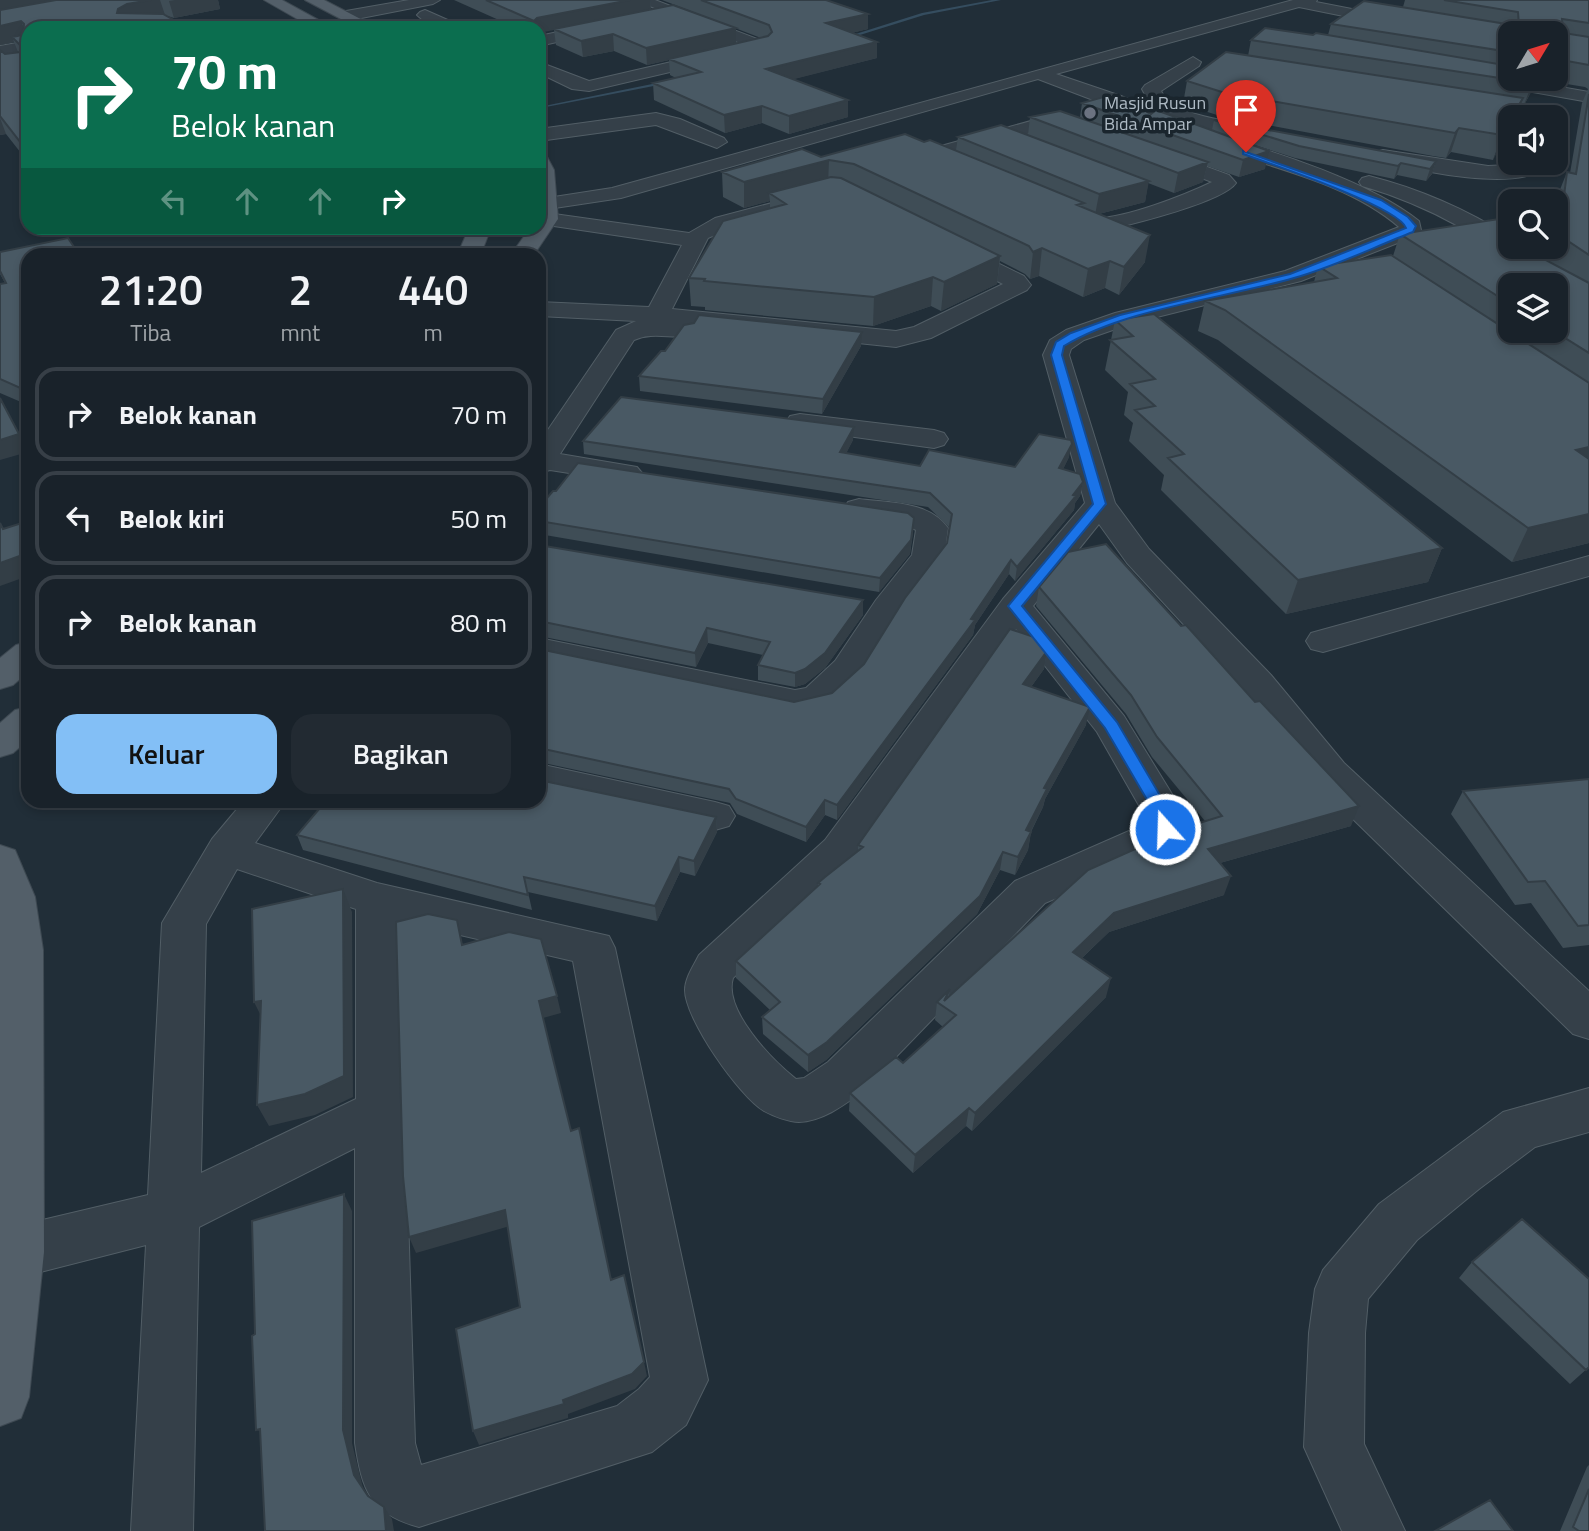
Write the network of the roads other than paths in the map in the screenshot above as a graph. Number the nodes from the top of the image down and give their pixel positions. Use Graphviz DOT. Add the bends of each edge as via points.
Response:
graph roads {
  1 [pos="271,0"];
  2 [pos="312,0"];
  3 [pos="433,0"];
  4 [pos="642,0"];
  5 [pos="1300,3"];
  6 [pos="675,13"];
  7 [pos="425,15"];
  8 [pos="345,16"];
  9 [pos="648,18"];
  10 [pos="308,21"];
  11 [pos="355,21"];
  12 [pos="438,21"];
  13 [pos="1408,23"];
  14 [pos="621,24"];
  15 [pos="1196,30"];
  16 [pos="1238,37"];
  17 [pos="546,40"];
  18 [pos="21,48"];
  19 [pos="1122,50"];
  20 [pos="18,65"];
  21 [pos="546,70"];
  22 [pos="1042,75"];
  23 [pos="1464,75"];
  24 [pos="1589,97"];
  25 [pos="1451,104"];
  26 [pos="1498,112"];
  27 [pos="858,125"];
  28 [pos="546,134"];
  29 [pos="1099,134"];
  30 [pos="1270,134"];
  31 [pos="882,135"];
  32 [pos="999,135"];
  33 [pos="716,142"];
  34 [pos="1221,143"];
  35 [pos="906,145"];
  36 [pos="1036,149"];
  37 [pos="1144,150"];
  38 [pos="1365,152"];
  39 [pos="930,155"];
  40 [pos="953,165"];
  41 [pos="1498,172"];
  42 [pos="1149,193"];
  43 [pos="546,197"];
  44 [pos="1174,203"];
  45 [pos="1048,207"];
  46 [pos="547,211"];
  47 [pos="695,240"];
  48 [pos="1589,305"];
  49 [pos="546,309"];
  50 [pos="657,315"];
  51 [pos="836,353"];
  52 [pos="774,419"];
  53 [pos="934,439"];
  54 [pos="546,456"];
  55 [pos="546,463"];
  56 [pos="650,476"];
  57 [pos="1100,504"];
  58 [pos="837,505"];
  59 [pos="1589,566"];
  60 [pos="1015,606"];
  61 [pos="1323,641"];
  62 [pos="546,650"];
  63 [pos="21,659"];
  64 [pos="0,677"];
  65 [pos="21,725"];
  66 [pos="0,744"];
  67 [pos="546,780"];
  68 [pos="260,808"];
  69 [pos="715,816"];
  70 [pos="227,850"];
  71 [pos="0,860"];
  72 [pos="377,899"];
  73 [pos="1588,1018"];
  74 [pos="1589,1110"];
  75 [pos="378,1112"];
  76 [pos="171,1214"];
  77 [pos="17,1252"];
  78 [pos="0,1397"];
  79 [pos="162,1531"];
  80 [pos="1374,1531"];
  1 -- 10 [label="main road"];
  2 -- 8 [label="main road"];
  3 -- 8 [label="street"];
  4 -- 6 [label="street"];
  5 -- 13 [label="street"];
  5 -- 15 [label="street"];
  6 -- 9 [label="street"];
  6 -- 21 [label="street" via="762,47 589,86"];
  7 -- 12 [label="street"];
  8 -- 11 [label="main road"];
  14 -- 17 [label="street"];
  15 -- 16 [label="street"];
  15 -- 19 [label="street"];
  18 -- 20 [label="street" via="2,53"];
  19 -- 22 [label="street"];
  19 -- 30 [label="street" via="1200,63 1151,89 1159,105 1215,124"];
  22 -- 27 [label="street"];
  22 -- 34 [label="street"];
  23 -- 24 [label="street" via="1555,98"];
  25 -- 26 [label="street"];
  27 -- 31 [label="street"];
  27 -- 46 [label="street"];
  28 -- 33 [label="street" via="656,119"];
  29 -- 32 [label="street" via="1056,120"];
  32 -- 36 [label="street"];
  32 -- 39 [label="street"];
  34 -- 48 [label="street" via="1421,196 1495,236"];
  34 -- 57 [label="street" via="1378,202 1405,219 1410,230 1293,276 1124,318 1059,345 1056,355"];
  35 -- 39 [label="street"];
  37 -- 44 [label="street" via="1226,181"];
  38 -- 41 [label="street"];
  39 -- 40 [label="street"];
  42 -- 44 [label="street"];
  43 -- 46 [label="main road"];
  44 -- 45 [label="street" via="1093,225"];
  46 -- 47 [label="street"];
  47 -- 50 [label="street"];
  47 -- 50 [label="street" via="723,223 818,195 837,194 1019,285 922,333 896,339"];
  49 -- 50 [label="street"];
  51 -- 54 [label="street" via="643,327 625,335 600,397"];
  52 -- 53 [label="street"];
  55 -- 56 [label="street"];
  57 -- 60 [label="street"];
  57 -- 73 [label="street" via="1138,556 1258,683 1330,773"];
  58 -- 62 [label="street" via="917,517 932,528 928,556 874,605 848,669 825,692 808,701"];
  59 -- 61 [label="street"];
  60 -- 60 [label="street" via="1111,725 1161,809 1167,821 1165,829 1156,838 1030,892 845,1077 812,1098 788,1100 769,1086 730,1040 712,1009 707,990 715,968 840,851"];
  63 -- 64 [label="main road"];
  65 -- 66 [label="main road"];
  67 -- 69 [label="street"];
  68 -- 70 [label="street"];
  70 -- 72 [label="street"];
  70 -- 76 [label="street" via="184,923"];
  71 -- 77 [label="main road" via="14,897 21,950"];
  72 -- 75 [label="street"];
  72 -- 75 [label="street" via="593,948 679,1380 671,1401 631,1431 454,1487 419,1496 396,1485 385,1443"];
  74 -- 80 [label="street" via="1521,1128 1398,1222 1342,1289 1334,1447"];
  75 -- 76 [label="street"];
  76 -- 77 [label="street"];
  76 -- 79 [label="street"];
  77 -- 78 [label="main road"];
}
